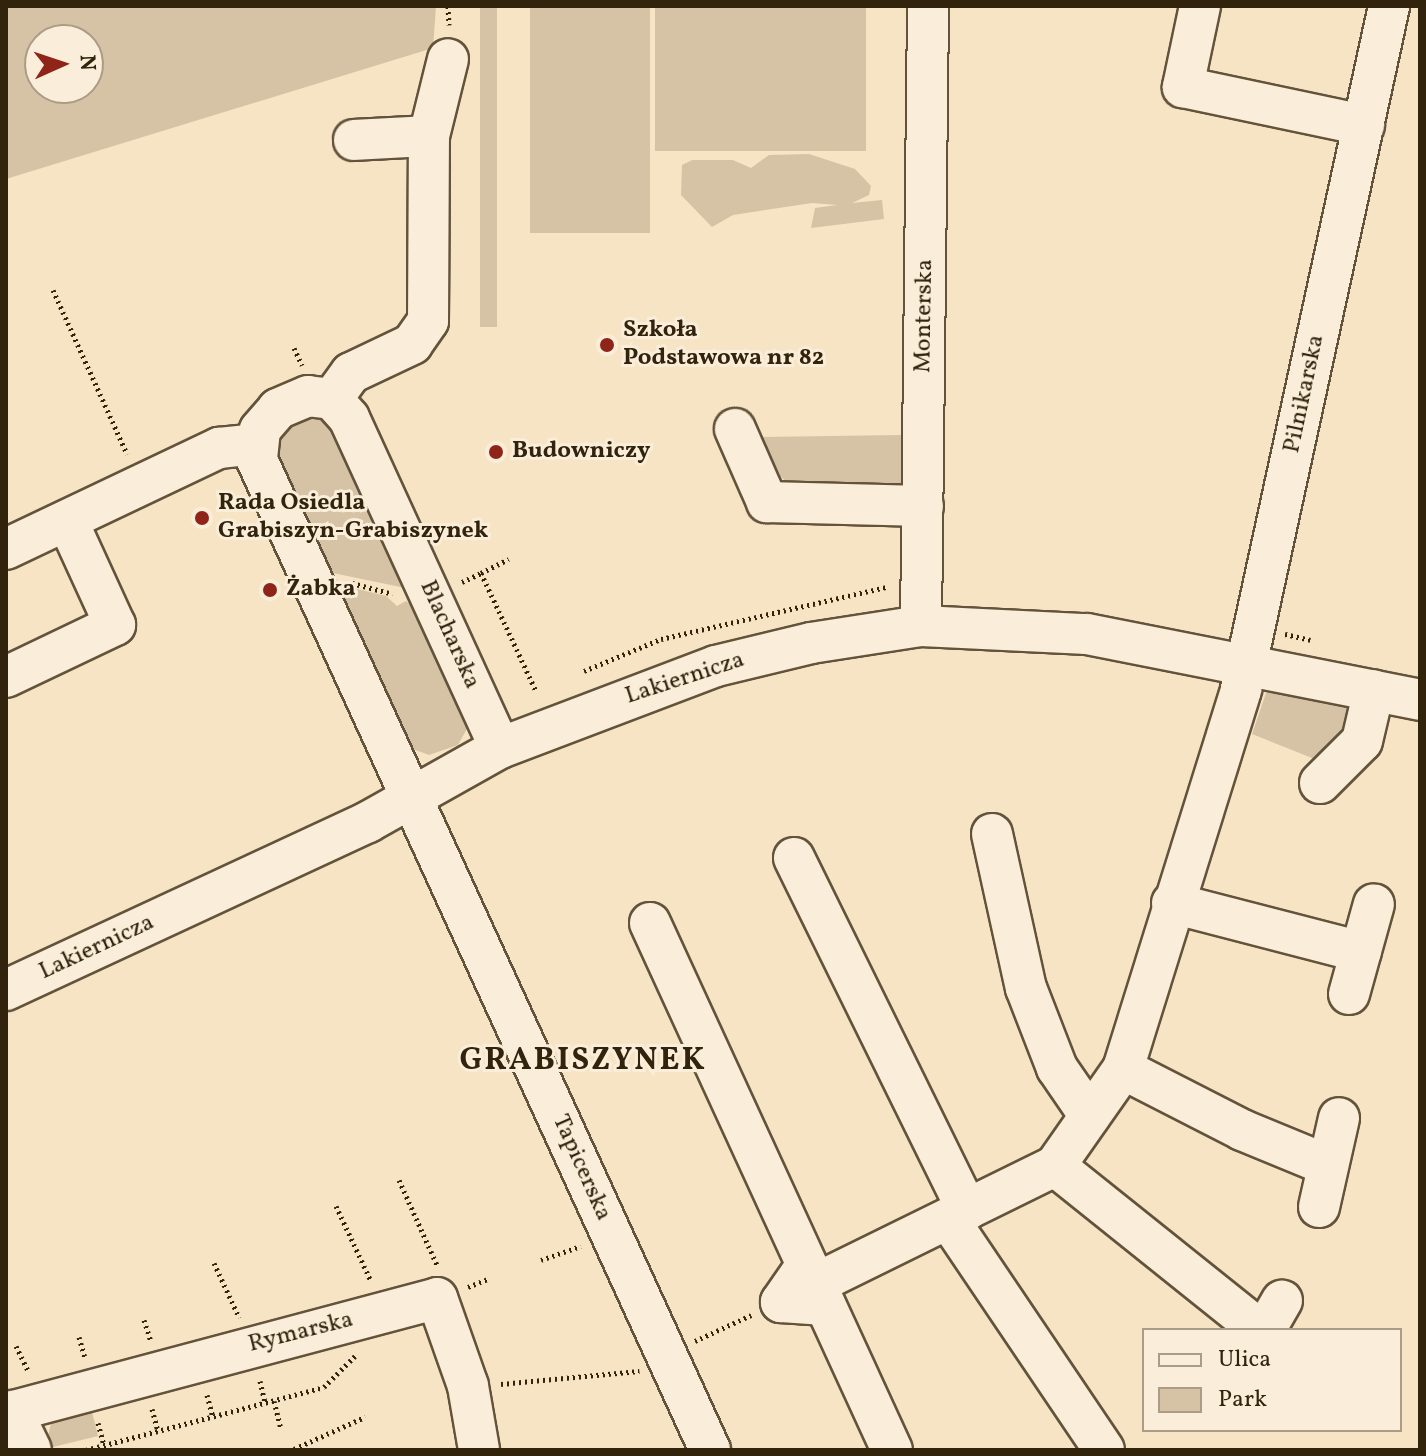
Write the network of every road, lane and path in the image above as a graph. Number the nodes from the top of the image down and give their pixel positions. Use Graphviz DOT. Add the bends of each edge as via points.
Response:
graph roads {
  1 [pos="928,6"];
  2 [pos="1200,6"];
  3 [pos="1389,6"];
  4 [pos="448,59"];
  5 [pos="1364,125"];
  6 [pos="429,136"];
  7 [pos="354,140"];
  8 [pos="53,290"];
  9 [pos="332,399"];
  10 [pos="735,429"];
  11 [pos="256,444"];
  12 [pos="141,484"];
  13 [pos="923,506"];
  14 [pos="67,520"];
  15 [pos="6,549"];
  16 [pos="509,559"];
  17 [pos="481,573"];
  18 [pos="345,582"];
  19 [pos="901,585"];
  20 [pos="449,587"];
  21 [pos="405,597"];
  22 [pos="921,626"];
  23 [pos="1247,664"];
  24 [pos="584,671"];
  25 [pos="6,677"];
  26 [pos="1374,690"];
  27 [pos="536,691"];
  28 [pos="1420,700"];
  29 [pos="500,748"];
  30 [pos="1320,783"];
  31 [pos="413,799"];
  32 [pos="992,834"];
  33 [pos="794,858"];
  34 [pos="1172,903"];
  35 [pos="1374,904"];
  36 [pos="650,923"];
  37 [pos="1361,952"];
  38 [pos="6,990"];
  39 [pos="1349,994"];
  40 [pos="1123,1069"];
  41 [pos="1090,1116"];
  42 [pos="1339,1118"];
  43 [pos="1327,1165"];
  44 [pos="1055,1166"];
  45 [pos="399,1180"];
  46 [pos="336,1206"];
  47 [pos="1319,1207"];
  48 [pos="958,1215"];
  49 [pos="214,1263"];
  50 [pos="444,1281"];
  51 [pos="373,1286"];
  52 [pos="807,1289"];
  53 [pos="144,1320"];
  54 [pos="1269,1320"];
  55 [pos="241,1322"];
  56 [pos="79,1337"];
  57 [pos="687,1344"];
  58 [pos="16,1346"];
  59 [pos="152,1347"];
  60 [pos="358,1353"];
  61 [pos="86,1362"];
  62 [pos="653,1369"];
  63 [pos="30,1376"];
  64 [pos="500,1384"];
  65 [pos="274,1401"];
  66 [pos="9,1412"];
  67 [pos="365,1417"];
  68 [pos="281,1429"];
  69 [pos="294,1449"];
  70 [pos="31,1450"];
  71 [pos="88,1450"];
  72 [pos="479,1450"];
  73 [pos="710,1450"];
  74 [pos="892,1450"];
  75 [pos="1104,1450"];
  1 -- 13 [label="street, Monterska"];
  2 -- 5 [label="street" via="1183,87"];
  3 -- 5 [label="street, Pilnikarska"];
  4 -- 6 [label="street"];
  5 -- 23 [label="street, Pilnikarska"];
  6 -- 7 [label="street"];
  6 -- 9 [label="street" via="428,321 412,344 351,373"];
  8 -- 12 [label="path"];
  9 -- 11 [label="street" via="308,396 278,409 260,430"];
  9 -- 29 [label="street, Blacharska" via="349,418 381,484"];
  10 -- 13 [label="street" via="767,502"];
  11 -- 12 [label="street" via="219,448"];
  11 -- 31 [label="street" via="257,460"];
  12 -- 14 [label="street"];
  13 -- 22 [label="street, Monterska"];
  14 -- 15 [label="street"];
  14 -- 25 [label="street" via="122,640"];
  16 -- 17 [label="path"];
  17 -- 20 [label="path"];
  17 -- 27 [label="path"];
  18 -- 21 [label="path"];
  19 -- 24 [label="path" via="844,593 661,639"];
  22 -- 23 [label="street, Lakiernicza" via="1087,634"];
  22 -- 29 [label="street, Lakiernicza" via="811,643 716,666"];
  23 -- 26 [label="street, Lakiernicza"];
  23 -- 34 [label="street, Pilnikarska"];
  26 -- 28 [label="street, Lakiernicza"];
  26 -- 30 [label="street" via="1362,741"];
  29 -- 31 [label="street, Lakiernicza"];
  31 -- 38 [label="street, Lakiernicza"];
  31 -- 73 [label="street, Tapicerska"];
  32 -- 41 [label="street" via="1026,988 1057,1068"];
  33 -- 48 [label="street"];
  34 -- 37 [label="street"];
  34 -- 40 [label="street, Pilnikarska"];
  35 -- 37 [label="street"];
  36 -- 52 [label="street"];
  37 -- 39 [label="street"];
  40 -- 41 [label="street, Pilnikarska"];
  40 -- 43 [label="street" via="1242,1130"];
  41 -- 44 [label="street, Pilnikarska"];
  42 -- 43 [label="street"];
  43 -- 47 [label="street"];
  44 -- 48 [label="street"];
  44 -- 54 [label="street"];
  45 -- 50 [label="path"];
  46 -- 51 [label="path"];
  48 -- 52 [label="street"];
  48 -- 75 [label="street"];
  49 -- 55 [label="path"];
  52 -- 57 [label="path"];
  52 -- 74 [label="street"];
  53 -- 59 [label="path"];
  56 -- 61 [label="path"];
  58 -- 63 [label="path"];
  60 -- 65 [label="path" via="324,1387"];
  62 -- 64 [label="path"];
  65 -- 68 [label="path"];
  65 -- 71 [label="path"];
  66 -- 70 [label="street, Rymarska"];
  66 -- 72 [label="street, Rymarska" via="437,1298 468,1386"];
  67 -- 69 [label="path"];
}
